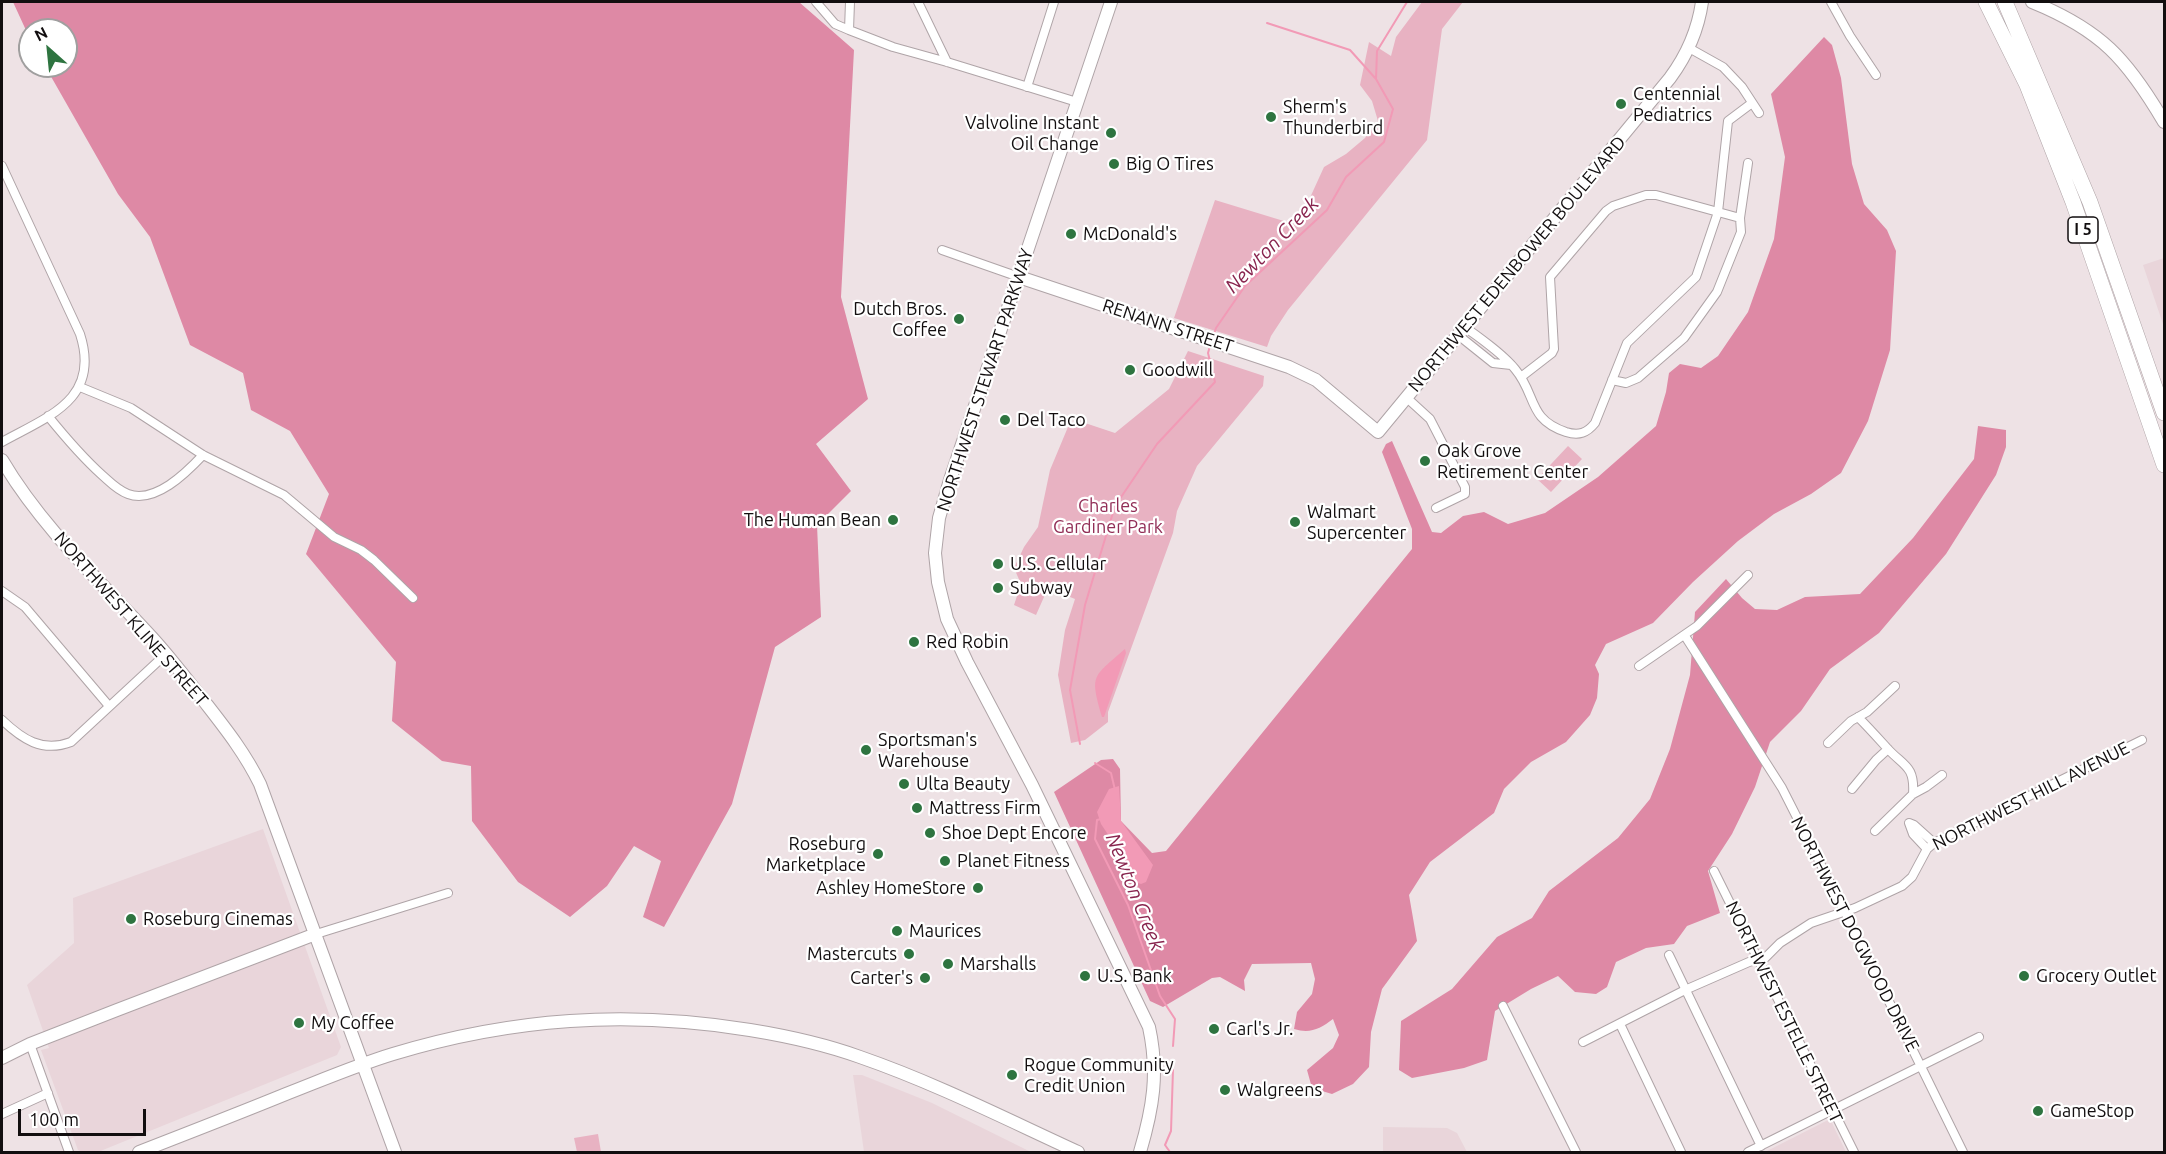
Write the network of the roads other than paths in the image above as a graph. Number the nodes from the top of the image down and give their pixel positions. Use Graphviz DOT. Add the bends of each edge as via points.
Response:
graph roads {
  1 [pos="816,2"];
  2 [pos="850,2"];
  3 [pos="918,2"];
  4 [pos="1054,2"];
  5 [pos="1111,2"];
  6 [pos="1702,2"];
  7 [pos="1831,2"];
  8 [pos="1986,2"];
  9 [pos="2005,2"];
  10 [pos="2032,2"];
  11 [pos="849,30"];
  12 [pos="1689,48"];
  13 [pos="947,62"];
  14 [pos="1875,75"];
  15 [pos="1027,87"];
  16 [pos="1077,102"];
  17 [pos="1752,103"];
  18 [pos="1759,113"];
  19 [pos="2164,122"];
  20 [pos="1748,163"];
  21 [pos="2,166"];
  22 [pos="1718,212"];
  23 [pos="1740,218"];
  24 [pos="942,250"];
  25 [pos="1019,277"];
  26 [pos="1462,331"];
  27 [pos="1521,377"];
  28 [pos="1612,380"];
  29 [pos="80,387"];
  30 [pos="1407,398"];
  31 [pos="2164,413"];
  32 [pos="48,416"];
  33 [pos="1378,432"];
  34 [pos="2,442"];
  35 [pos="203,455"];
  36 [pos="2,460"];
  37 [pos="2164,465"];
  38 [pos="1436,508"];
  39 [pos="1748,576"];
  40 [pos="2,591"];
  41 [pos="413,598"];
  42 [pos="1685,636"];
  43 [pos="166,654"];
  44 [pos="1639,666"];
  45 [pos="1895,686"];
  46 [pos="109,706"];
  47 [pos="1858,717"];
  48 [pos="2,720"];
  49 [pos="2142,740"];
  50 [pos="1828,743"];
  51 [pos="1888,749"];
  52 [pos="1942,775"];
  53 [pos="1852,789"];
  54 [pos="1913,794"];
  55 [pos="1901,806"];
  56 [pos="1875,831"];
  57 [pos="1930,846"];
  58 [pos="1714,871"];
  59 [pos="448,893"];
  60 [pos="1845,912"];
  61 [pos="313,935"];
  62 [pos="1669,955"];
  63 [pos="1757,960"];
  64 [pos="1685,990"];
  65 [pos="1503,1006"];
  66 [pos="1620,1024"];
  67 [pos="1979,1037"];
  68 [pos="1583,1042"];
  69 [pos="30,1044"];
  70 [pos="2,1058"];
  71 [pos="363,1064"];
  72 [pos="1921,1066"];
  73 [pos="48,1093"];
  74 [pos="1832,1111"];
  75 [pos="2,1114"];
  76 [pos="1761,1146"];
  77 [pos="69,1152"];
  78 [pos="139,1152"];
  79 [pos="395,1152"];
  80 [pos="1078,1152"];
  81 [pos="1140,1152"];
  82 [pos="1576,1152"];
  83 [pos="1681,1152"];
  84 [pos="1748,1152"];
  85 [pos="1854,1152"];
  86 [pos="1963,1152"];
  1 -- 11 [label="street" via="835,24"];
  2 -- 11 [label="street"];
  3 -- 13 [label="street"];
  4 -- 15 [label="street"];
  5 -- 16 [label="main road, NORTHWEST STEWART PARKWAY"];
  6 -- 12 [label="main road, NORTHWEST EDENBOWER BOULEVARD"];
  7 -- 14 [label="street"];
  8 -- 37 [label="highway, I 5" via="2027,85 2073,202"];
  9 -- 31 [label="highway, I 5" via="2090,202"];
  10 -- 19 [label="main road" via="2077,22 2108,45 2143,86"];
  11 -- 13 [label="street"];
  12 -- 17 [label="street" via="1723,68"];
  12 -- 26 [label="main road, NORTHWEST EDENBOWER BOULEVARD" via="1669,80"];
  13 -- 15 [label="street"];
  15 -- 16 [label="street"];
  16 -- 25 [label="main road, NORTHWEST STEWART PARKWAY"];
  17 -- 18 [label="street"];
  17 -- 22 [label="street" via="1728,121"];
  20 -- 23 [label="street"];
  21 -- 29 [label="street" via="80,334 85,358"];
  22 -- 23 [label="street"];
  22 -- 27 [label="street" via="1652,194 1606,211 1550,278 1554,349"];
  22 -- 28 [label="street" via="1696,277 1630,339"];
  23 -- 28 [label="street" via="1741,232 1718,292 1684,338 1634,381"];
  24 -- 25 [label="street, RENANN STREET"];
  25 -- 33 [label="main road, RENANN STREET" via="1289,367 1316,380"];
  25 -- 81 [label="main road, NORTHWEST STEWART PARKWAY" via="948,486 936,535 936,568 947,619 956,639 1032,785 1149,1027 1155,1061 1154,1094"];
  26 -- 27 [label="street" via="1493,363 1511,365"];
  26 -- 30 [label="main road, NORTHWEST EDENBOWER BOULEVARD"];
  27 -- 28 [label="street" via="1541,418 1576,434 1585,433 1595,423"];
  29 -- 32 [label="street" via="66,405"];
  29 -- 35 [label="street" via="131,408"];
  30 -- 33 [label="main road, NORTHWEST EDENBOWER BOULEVARD"];
  30 -- 38 [label="street" via="1430,419 1465,486 1465,494"];
  32 -- 34 [label="street"];
  32 -- 35 [label="street" via="86,461 118,489 134,496 168,485"];
  35 -- 41 [label="street" via="298,504 334,537 361,550"];
  36 -- 43 [label="main road, NORTHWEST KLINE STREET" via="20,490 55,533"];
  39 -- 42 [label="street"];
  40 -- 46 [label="street" via="32,615"];
  42 -- 44 [label="street"];
  42 -- 60 [label="street, NORTHWEST DOGWOOD DRIVE" via="1782,788"];
  43 -- 46 [label="street"];
  43 -- 61 [label="main road, NORTHWEST KLINE STREET" via="234,740 260,784"];
  45 -- 47 [label="street"];
  46 -- 48 [label="street" via="71,742 55,747 26,740"];
  47 -- 50 [label="street"];
  47 -- 51 [label="street"];
  49 -- 57 [label="street, NORTHWEST HILL AVENUE"];
  51 -- 53 [label="street"];
  51 -- 54 [label="street" via="1910,768"];
  52 -- 54 [label="street"];
  54 -- 55 [label="street"];
  55 -- 56 [label="street"];
  55 -- 57 [label="street" via="1903,815"];
  57 -- 60 [label="street, NORTHWEST HILL AVENUE" via="1907,882"];
  58 -- 63 [label="street, NORTHWEST ESTELLE STREET"];
  59 -- 61 [label="street"];
  60 -- 63 [label="street, NORTHWEST HILL AVENUE" via="1800,929 1765,958"];
  60 -- 72 [label="street, NORTHWEST DOGWOOD DRIVE"];
  61 -- 69 [label="main road"];
  61 -- 71 [label="main road, NORTHWEST KLINE STREET"];
  62 -- 64 [label="street"];
  63 -- 64 [label="street, NORTHWEST HILL AVENUE"];
  63 -- 74 [label="street, NORTHWEST ESTELLE STREET"];
  64 -- 66 [label="street, NORTHWEST HILL AVENUE"];
  64 -- 76 [label="street"];
  65 -- 82 [label="street"];
  66 -- 68 [label="street, NORTHWEST HILL AVENUE"];
  66 -- 83 [label="street"];
  67 -- 72 [label="street"];
  69 -- 70 [label="main road"];
  69 -- 73 [label="street"];
  71 -- 78 [label="main road"];
  71 -- 79 [label="main road, NORTHWEST KLINE STREET"];
  71 -- 80 [label="main road" via="447,1039 540,1022 624,1018 703,1023 783,1036 860,1056 945,1090"];
  72 -- 74 [label="street"];
  72 -- 86 [label="street, NORTHWEST DOGWOOD DRIVE"];
  73 -- 75 [label="street"];
  73 -- 77 [label="street"];
  74 -- 76 [label="street"];
  74 -- 85 [label="street, NORTHWEST ESTELLE STREET"];
  76 -- 84 [label="street"];
}
